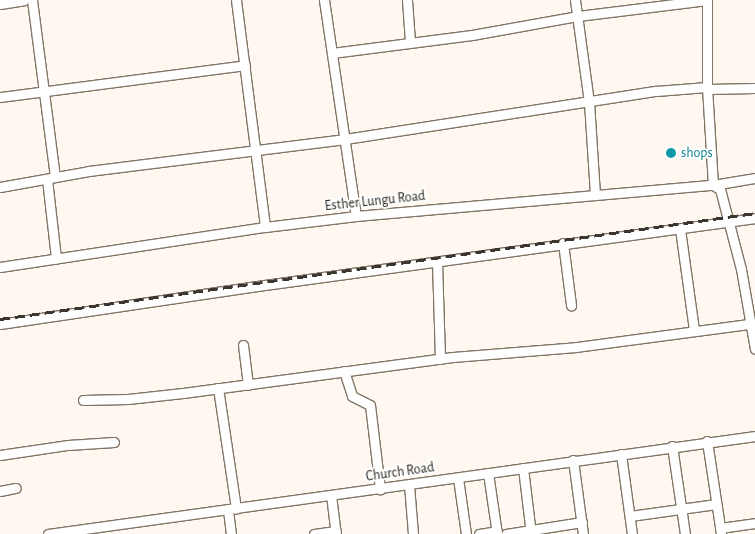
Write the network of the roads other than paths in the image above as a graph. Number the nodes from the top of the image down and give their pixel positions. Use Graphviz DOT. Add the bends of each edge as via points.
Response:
graph roads {
  1 [pos="24,0"];
  2 [pos="32,0"];
  3 [pos="236,0"];
  4 [pos="324,0"];
  5 [pos="406,0"];
  6 [pos="575,0"];
  7 [pos="0,4"];
  8 [pos="578,16"];
  9 [pos="410,42"];
  10 [pos="332,53"];
  11 [pos="245,65"];
  12 [pos="707,88"];
  13 [pos="755,88"];
  14 [pos="44,90"];
  15 [pos="0,96"];
  16 [pos="589,102"];
  17 [pos="345,138"];
  18 [pos="255,151"];
  19 [pos="51,178"];
  20 [pos="755,178"];
  21 [pos="713,185"];
  22 [pos="0,187"];
  23 [pos="595,194"];
  24 [pos="356,216"];
  25 [pos="755,218"];
  26 [pos="727,222"];
  27 [pos="266,227"];
  28 [pos="680,229"];
  29 [pos="563,244"];
  30 [pos="56,258"];
  31 [pos="437,262"];
  32 [pos="0,267"];
  33 [pos="571,305"];
  34 [pos="752,323"];
  35 [pos="0,324"];
  36 [pos="694,330"];
  37 [pos="243,345"];
  38 [pos="755,350"];
  39 [pos="440,359"];
  40 [pos="344,371"];
  41 [pos="248,385"];
  42 [pos="218,388"];
  43 [pos="83,400"];
  44 [pos="755,436"];
  45 [pos="707,441"];
  46 [pos="114,442"];
  47 [pos="672,446"];
  48 [pos="621,454"];
  49 [pos="0,455"];
  50 [pos="573,460"];
  51 [pos="523,468"];
  52 [pos="488,473"];
  53 [pos="458,478"];
  54 [pos="410,485"];
  55 [pos="16,488"];
  56 [pos="380,489"];
  57 [pos="0,490"];
  58 [pos="330,495"];
  59 [pos="716,504"];
  60 [pos="681,509"];
  61 [pos="232,510"];
  62 [pos="630,516"];
  63 [pos="582,522"];
  64 [pos="755,523"];
  65 [pos="125,524"];
  66 [pos="720,531"];
  67 [pos="336,532"];
  68 [pos="531,532"];
  69 [pos="497,533"];
  70 [pos="54,534"];
  71 [pos="126,534"];
  72 [pos="231,534"];
  73 [pos="314,534"];
  74 [pos="414,534"];
  75 [pos="466,534"];
  76 [pos="479,534"];
  77 [pos="506,534"];
  78 [pos="583,534"];
  79 [pos="632,534"];
  80 [pos="685,534"];
  1 -- 7 [label="street"];
  2 -- 14 [label="street"];
  3 -- 11 [label="street"];
  4 -- 10 [label="street"];
  5 -- 9 [label="street"];
  6 -- 8 [label="street"];
  8 -- 9 [label="street" via="472,35"];
  8 -- 12 [label="street" via="707,0"];
  8 -- 16 [label="street"];
  9 -- 10 [label="street"];
  10 -- 17 [label="street"];
  11 -- 14 [label="street"];
  11 -- 18 [label="street"];
  12 -- 13 [label="street"];
  12 -- 16 [label="street" via="656,91"];
  12 -- 21 [label="street"];
  14 -- 15 [label="street"];
  14 -- 19 [label="street"];
  16 -- 17 [label="street"];
  16 -- 23 [label="street"];
  17 -- 18 [label="street"];
  17 -- 24 [label="street"];
  18 -- 19 [label="street"];
  18 -- 27 [label="street"];
  19 -- 22 [label="street"];
  19 -- 30 [label="street"];
  20 -- 21 [label="street, Esther Lungu Road"];
  21 -- 23 [label="street, Esther Lungu Road"];
  21 -- 26 [label="street" via="720,189"];
  23 -- 24 [label="street, Esther Lungu Road"];
  24 -- 27 [label="street, Esther Lungu Road"];
  25 -- 26 [label="street"];
  26 -- 28 [label="street"];
  26 -- 34 [label="street"];
  27 -- 30 [label="street, Esther Lungu Road"];
  28 -- 29 [label="street"];
  28 -- 36 [label="street"];
  29 -- 31 [label="street"];
  29 -- 33 [label="street"];
  30 -- 32 [label="street, Esther Lungu Road"];
  31 -- 35 [label="street"];
  31 -- 39 [label="street"];
  34 -- 36 [label="street"];
  34 -- 38 [label="street"];
  36 -- 39 [label="street" via="576,347"];
  37 -- 41 [label="street"];
  39 -- 40 [label="street"];
  40 -- 41 [label="street"];
  40 -- 56 [label="street" via="352,396 370,405"];
  41 -- 42 [label="street"];
  42 -- 43 [label="street" via="128,399"];
  42 -- 61 [label="street"];
  44 -- 45 [label="street, Church Road"];
  45 -- 47 [label="street, Church Road"];
  45 -- 59 [label="street"];
  46 -- 49 [label="street"];
  47 -- 48 [label="street, Church Road"];
  47 -- 60 [label="street"];
  48 -- 50 [label="street, Church Road"];
  48 -- 62 [label="street"];
  50 -- 51 [label="street, Church Road"];
  50 -- 63 [label="street"];
  51 -- 52 [label="street, Church Road"];
  51 -- 68 [label="street"];
  52 -- 53 [label="street, Church Road"];
  52 -- 69 [label="street"];
  53 -- 54 [label="street, Church Road"];
  53 -- 75 [label="street"];
  54 -- 56 [label="street, Church Road"];
  54 -- 74 [label="street"];
  55 -- 57 [label="street"];
  56 -- 58 [label="street, Church Road"];
  58 -- 61 [label="street, Church Road"];
  58 -- 67 [label="street"];
  59 -- 60 [label="street"];
  59 -- 66 [label="street"];
  60 -- 62 [label="street"];
  60 -- 80 [label="street"];
  61 -- 65 [label="street, Church Road"];
  61 -- 72 [label="street"];
  62 -- 79 [label="street"];
  63 -- 68 [label="street"];
  63 -- 78 [label="street"];
  64 -- 66 [label="street"];
  65 -- 70 [label="street, Church Road"];
  65 -- 71 [label="street"];
  67 -- 73 [label="street"];
  68 -- 77 [label="street"];
  69 -- 76 [label="street"];
}
